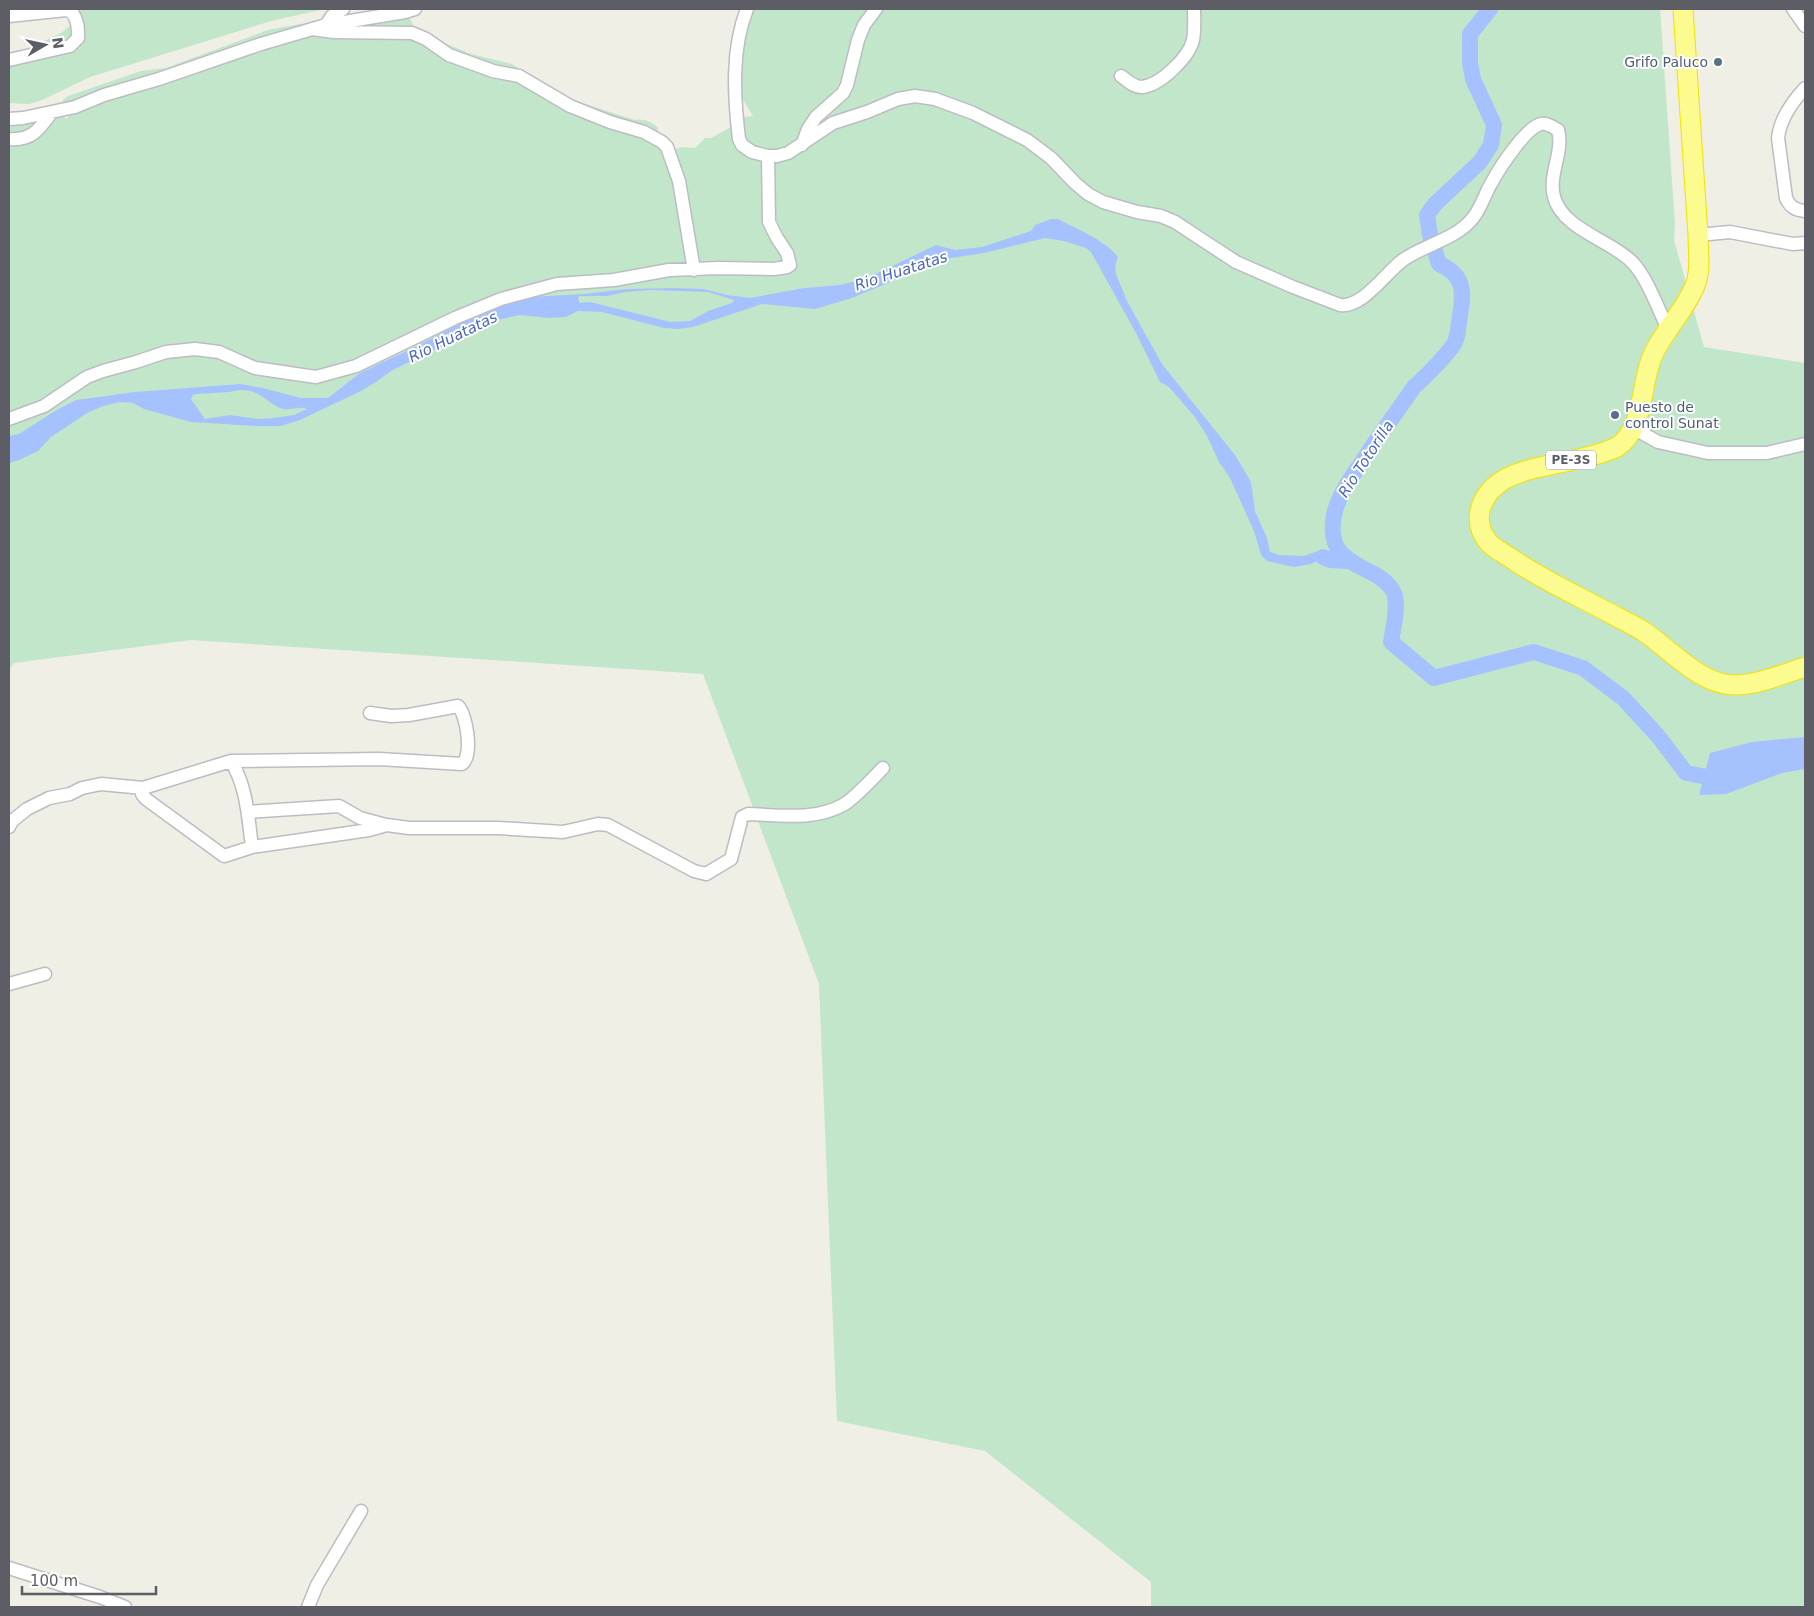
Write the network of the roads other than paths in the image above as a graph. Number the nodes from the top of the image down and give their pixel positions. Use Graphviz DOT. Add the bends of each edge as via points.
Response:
graph roads {
  1 [pos="343,9"];
  2 [pos="415,9"];
  3 [pos="747,9"];
  4 [pos="876,9"];
  5 [pos="1194,9"];
  6 [pos="1684,9"];
  7 [pos="1793,9"];
  8 [pos="9,16"];
  9 [pos="326,25"];
  10 [pos="1805,26"];
  11 [pos="312,29"];
  12 [pos="9,60"];
  13 [pos="1121,76"];
  14 [pos="1805,88"];
  15 [pos="51,113"];
  16 [pos="9,119"];
  17 [pos="9,139"];
  18 [pos="802,145"];
  19 [pos="768,156"];
  20 [pos="1805,211"];
  21 [pos="1698,236"];
  22 [pos="1805,243"];
  23 [pos="694,270"];
  24 [pos="1668,329"];
  25 [pos="9,419"];
  26 [pos="1633,428"];
  27 [pos="1805,444"];
  28 [pos="1805,667"];
  29 [pos="370,713"];
  30 [pos="231,761"];
  31 [pos="882,768"];
  32 [pos="143,788"];
  33 [pos="248,812"];
  34 [pos="387,825"];
  35 [pos="9,827"];
  36 [pos="252,847"];
  37 [pos="45,974"];
  38 [pos="9,984"];
  39 [pos="361,1511"];
  40 [pos="9,1568"];
  41 [pos="125,1607"];
  42 [pos="308,1607"];
  1 -- 9 [label="street"];
  2 -- 9 [label="street"];
  3 -- 19 [label="street" via="736,64 739,139 747,150"];
  4 -- 18 [label="street" via="858,40 843,93 816,117"];
  5 -- 13 [label="street" via="1193,40 1181,62 1154,83 1141,87 1132,85"];
  6 -- 21 [label="highway, PE-3S"];
  7 -- 10 [label="street"];
  8 -- 12 [label="street" via="66,10 78,19 78,38 70,46"];
  9 -- 11 [label="street"];
  11 -- 15 [label="street"];
  11 -- 23 [label="street" via="412,33 449,55 493,71 519,76 570,106 644,132 662,142 667,147 679,181"];
  14 -- 20 [label="street" via="1785,117 1778,138 1786,198 1789,205"];
  15 -- 16 [label="street"];
  15 -- 17 [label="street" via="39,130 18,140"];
  18 -- 19 [label="street" via="788,153"];
  18 -- 24 [label="street" via="834,123 898,99 916,96 935,99 973,112 1027,140 1051,158 1074,183 1102,202 1175,222 1236,262 1345,306 1354,303 1403,260 1463,228 1473,218 1493,180 1525,136 1536,126 1552,126 1558,130 1560,138 1553,182 1558,206 1565,216 1590,235 1632,262 1642,274"];
  19 -- 23 [label="street" via="769,222 787,253 790,265 774,270"];
  21 -- 22 [label="street" via="1730,232 1793,244"];
  21 -- 24 [label="highway, PE-3S" via="1696,282"];
  23 -- 25 [label="street" via="669,270 614,280 557,284 518,294 455,318 356,366 316,377 255,368 220,352 195,349 166,352 87,377 44,406"];
  24 -- 26 [label="highway, PE-3S" via="1652,359"];
  26 -- 27 [label="street" via="1658,442 1708,454 1767,453"];
  26 -- 28 [label="highway, PE-3S" via="1615,448 1506,478 1489,492 1479,509 1482,533 1490,543 1523,566 1642,631 1717,683 1736,685 1760,681"];
  29 -- 30 [label="street" via="409,715 458,706 465,720 466,761 462,764 379,759"];
  30 -- 32 [label="street"];
  30 -- 33 [label="street" via="240,775"];
  31 -- 34 [label="street" via="844,804 828,811 814,815 748,814 742,817 732,859 706,874 694,871 608,825 598,824 563,832"];
  32 -- 35 [label="street" via="101,784 82,788 48,798 27,809"];
  32 -- 36 [label="street" via="142,794 146,799 224,856"];
  33 -- 34 [label="street" via="339,806 360,818"];
  33 -- 36 [label="street"];
  34 -- 36 [label="street"];
  37 -- 38 [label="street"];
  39 -- 42 [label="street" via="317,1584"];
  40 -- 41 [label="street"];
}
